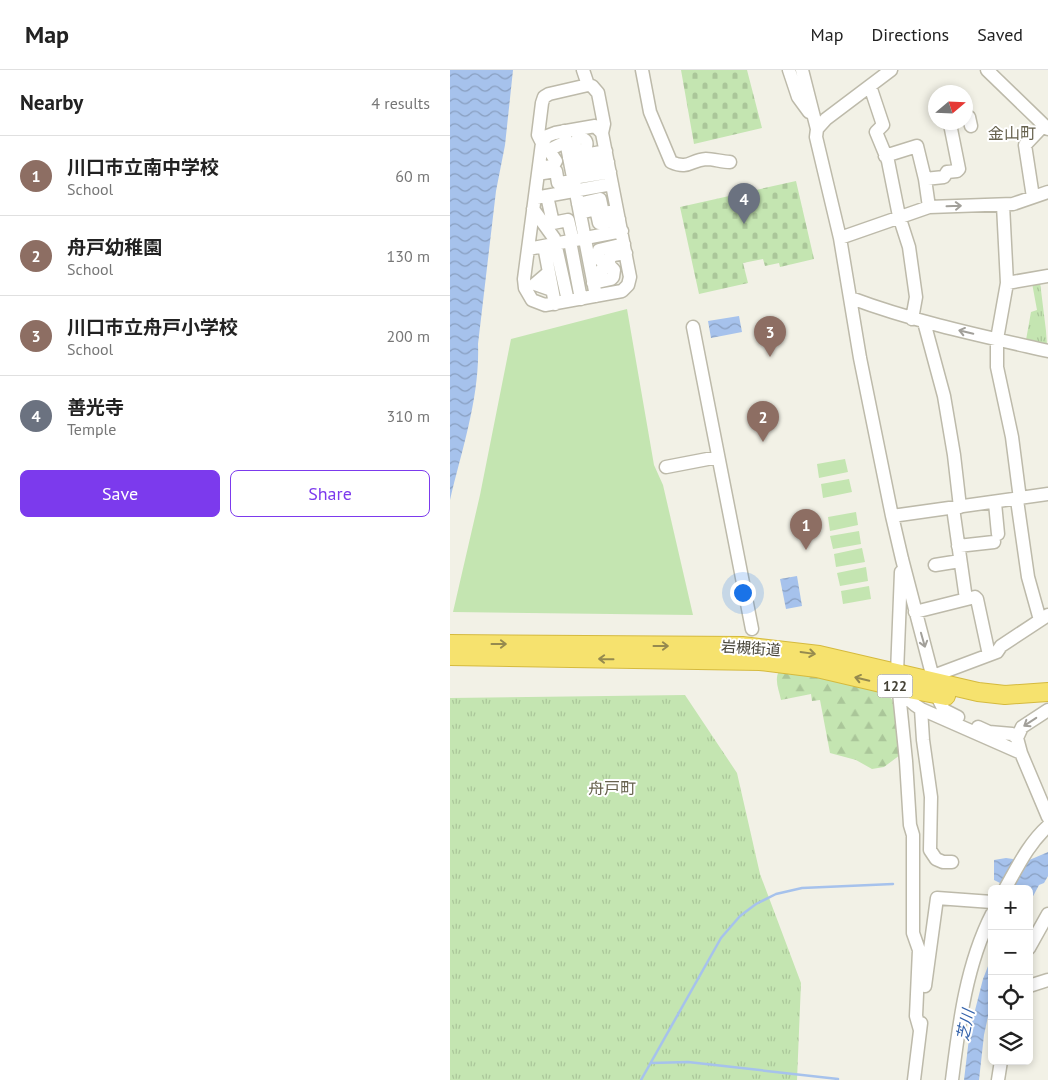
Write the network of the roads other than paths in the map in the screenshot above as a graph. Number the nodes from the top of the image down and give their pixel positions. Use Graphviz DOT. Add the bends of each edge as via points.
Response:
graph roads {
  1 [pos="584,70"];
  2 [pos="642,70"];
  3 [pos="789,70"];
  4 [pos="802,70"];
  5 [pos="891,70"];
  6 [pos="987,70"];
  7 [pos="588,85"];
  8 [pos="870,86"];
  9 [pos="815,124"];
  10 [pos="1046,127"];
  11 [pos="951,130"];
  12 [pos="542,143"];
  13 [pos="885,156"];
  14 [pos="578,160"];
  15 [pos="730,162"];
  16 [pos="609,167"];
  17 [pos="538,170"];
  18 [pos="925,179"];
  19 [pos="1048,192"];
  20 [pos="1034,197"];
  21 [pos="539,201"];
  22 [pos="1002,205"];
  23 [pos="929,207"];
  24 [pos="899,216"];
  25 [pos="622,232"];
  26 [pos="840,238"];
  27 [pos="576,240"];
  28 [pos="550,245"];
  29 [pos="528,249"];
  30 [pos="1048,276"];
  31 [pos="592,278"];
  32 [pos="1007,283"];
  33 [pos="596,296"];
  34 [pos="851,298"];
  35 [pos="581,299"];
  36 [pos="568,301"];
  37 [pos="555,304"];
  38 [pos="918,320"];
  39 [pos="693,327"];
  40 [pos="997,339"];
  41 [pos="1048,351"];
  42 [pos="718,457"];
  43 [pos="666,467"];
  44 [pos="1048,494"];
  45 [pos="1019,500"];
  46 [pos="995,503"];
  47 [pos="956,508"];
  48 [pos="892,516"];
  49 [pos="958,546"];
  50 [pos="902,560"];
  51 [pos="960,561"];
  52 [pos="936,565"];
  53 [pos="966,599"];
  54 [pos="915,612"];
  55 [pos="1044,617"];
  56 [pos="752,629"];
  57 [pos="450,644"];
  58 [pos="742,653"];
  59 [pos="989,655"];
  60 [pos="450,656"];
  61 [pos="898,680"];
  62 [pos="1048,692"];
  63 [pos="939,700"];
  64 [pos="1048,704"];
  65 [pos="921,709"];
  66 [pos="1048,710"];
  67 [pos="1016,738"];
  68 [pos="1021,754"];
  69 [pos="1048,818"];
  70 [pos="1048,826"];
  71 [pos="952,862"];
  72 [pos="1007,885"];
  73 [pos="988,902"];
  74 [pos="1048,914"];
  75 [pos="988,922"];
  76 [pos="1033,941"];
  77 [pos="1048,980"];
  78 [pos="1033,985"];
  79 [pos="920,1030"];
  80 [pos="1000,1065"];
  81 [pos="914,1080"];
  82 [pos="952,1080"];
  83 [pos="998,1080"];
  1 -- 7 [label="street"];
  2 -- 15 [label="street" via="650,112 671,162 678,165 705,159"];
  3 -- 9 [label="street" via="798,97"];
  4 -- 9 [label="street"];
  5 -- 8 [label="street"];
  6 -- 10 [label="street"];
  7 -- 12 [label="street" via="544,97 538,135"];
  7 -- 14 [label="street" via="598,93 604,124"];
  8 -- 9 [label="street"];
  8 -- 13 [label="street" via="883,125 876,132"];
  9 -- 26 [label="street"];
  10 -- 20 [label="street" via="1025,144"];
  11 -- 18 [label="street" via="959,169 947,172 944,177"];
  12 -- 14 [label="street" via="547,136"];
  12 -- 17 [label="street"];
  13 -- 18 [label="street" via="917,146"];
  13 -- 24 [label="street"];
  14 -- 16 [label="street"];
  14 -- 16 [label="street"];
  14 -- 16 [label="street"];
  14 -- 17 [label="street" via="558,183 556,171"];
  14 -- 17 [label="street" via="558,145 552,149 554,164"];
  14 -- 21 [label="street"];
  14 -- 25 [label="street" via="599,223"];
  14 -- 27 [label="street"];
  16 -- 25 [label="street"];
  17 -- 21 [label="street"];
  18 -- 23 [label="street"];
  19 -- 20 [label="street"];
  20 -- 22 [label="street"];
  21 -- 27 [label="street" via="553,223 568,220"];
  21 -- 28 [label="street" via="554,238"];
  21 -- 29 [label="street"];
  23 -- 22 [label="street, one-way"];
  22 -- 32 [label="street"];
  23 -- 24 [label="street"];
  24 -- 26 [label="street"];
  24 -- 38 [label="street" via="909,246"];
  25 -- 27 [label="street"];
  25 -- 31 [label="street" via="610,256 609,265 615,273 611,279"];
  25 -- 33 [label="street" via="630,277 628,284 622,291"];
  26 -- 34 [label="street"];
  27 -- 28 [label="street"];
  27 -- 31 [label="street"];
  27 -- 35 [label="street"];
  28 -- 29 [label="street"];
  28 -- 36 [label="street"];
  28 -- 37 [label="street" via="549,272 535,284 552,290"];
  29 -- 37 [label="street" via="525,288 532,300 545,305"];
  30 -- 32 [label="street"];
  31 -- 33 [label="street"];
  32 -- 40 [label="street"];
  33 -- 35 [label="street"];
  34 -- 38 [label="street"];
  34 -- 48 [label="street"];
  35 -- 36 [label="street"];
  36 -- 37 [label="street"];
  40 -- 38 [label="street, one-way"];
  38 -- 47 [label="street" via="944,396 954,455"];
  39 -- 42 [label="street"];
  40 -- 41 [label="street"];
  40 -- 45 [label="street" via="997,367 1012,437"];
  42 -- 43 [label="street"];
  42 -- 56 [label="street"];
  44 -- 45 [label="street"];
  45 -- 46 [label="street"];
  45 -- 55 [label="street" via="1028,578"];
  46 -- 47 [label="street"];
  46 -- 49 [label="street" via="996,538 977,550"];
  47 -- 48 [label="street"];
  47 -- 49 [label="street"];
  48 -- 50 [label="street"];
  49 -- 51 [label="street"];
  50 -- 54 [label="street"];
  50 -- 61 [label="street"];
  51 -- 52 [label="street"];
  51 -- 53 [label="street"];
  53 -- 54 [label="street"];
  53 -- 59 [label="street" via="977,599"];
  54 -- 59 [label="street, one-way" via="933,677"];
  55 -- 59 [label="street"];
  57 -- 58 [label="highway, 岩槻街道 / 122, one-way"];
  58 -- 60 [label="highway, 岩槻街道 / 122, one-way"];
  58 -- 61 [label="highway, 岩槻街道 / 122" via="790,664"];
  61 -- 62 [label="highway, 岩槻街道 / 122" via="1005,695"];
  61 -- 64 [label="highway, 岩槻街道 / 122" via="976,703 1004,707"];
  61 -- 65 [label="street" via="912,704"];
  61 -- 79 [label="street" via="913,835 913,933 919,950 916,1016"];
  63 -- 67 [label="street" via="944,710 952,714 989,732 1012,734"];
  65 -- 68 [label="street"];
  65 -- 71 [label="street" via="931,797 930,850 936,859"];
  66 -- 67 [label="street, one-way" via="1022,727"];
  67 -- 68 [label="street"];
  68 -- 69 [label="street"];
  70 -- 72 [label="street" via="1028,848"];
  73 -- 79 [label="street" via="937,898"];
  74 -- 76 [label="street"];
  75 -- 82 [label="street" via="968,981"];
  77 -- 78 [label="street"];
  79 -- 81 [label="street"];
  80 -- 83 [label="street"];
}
